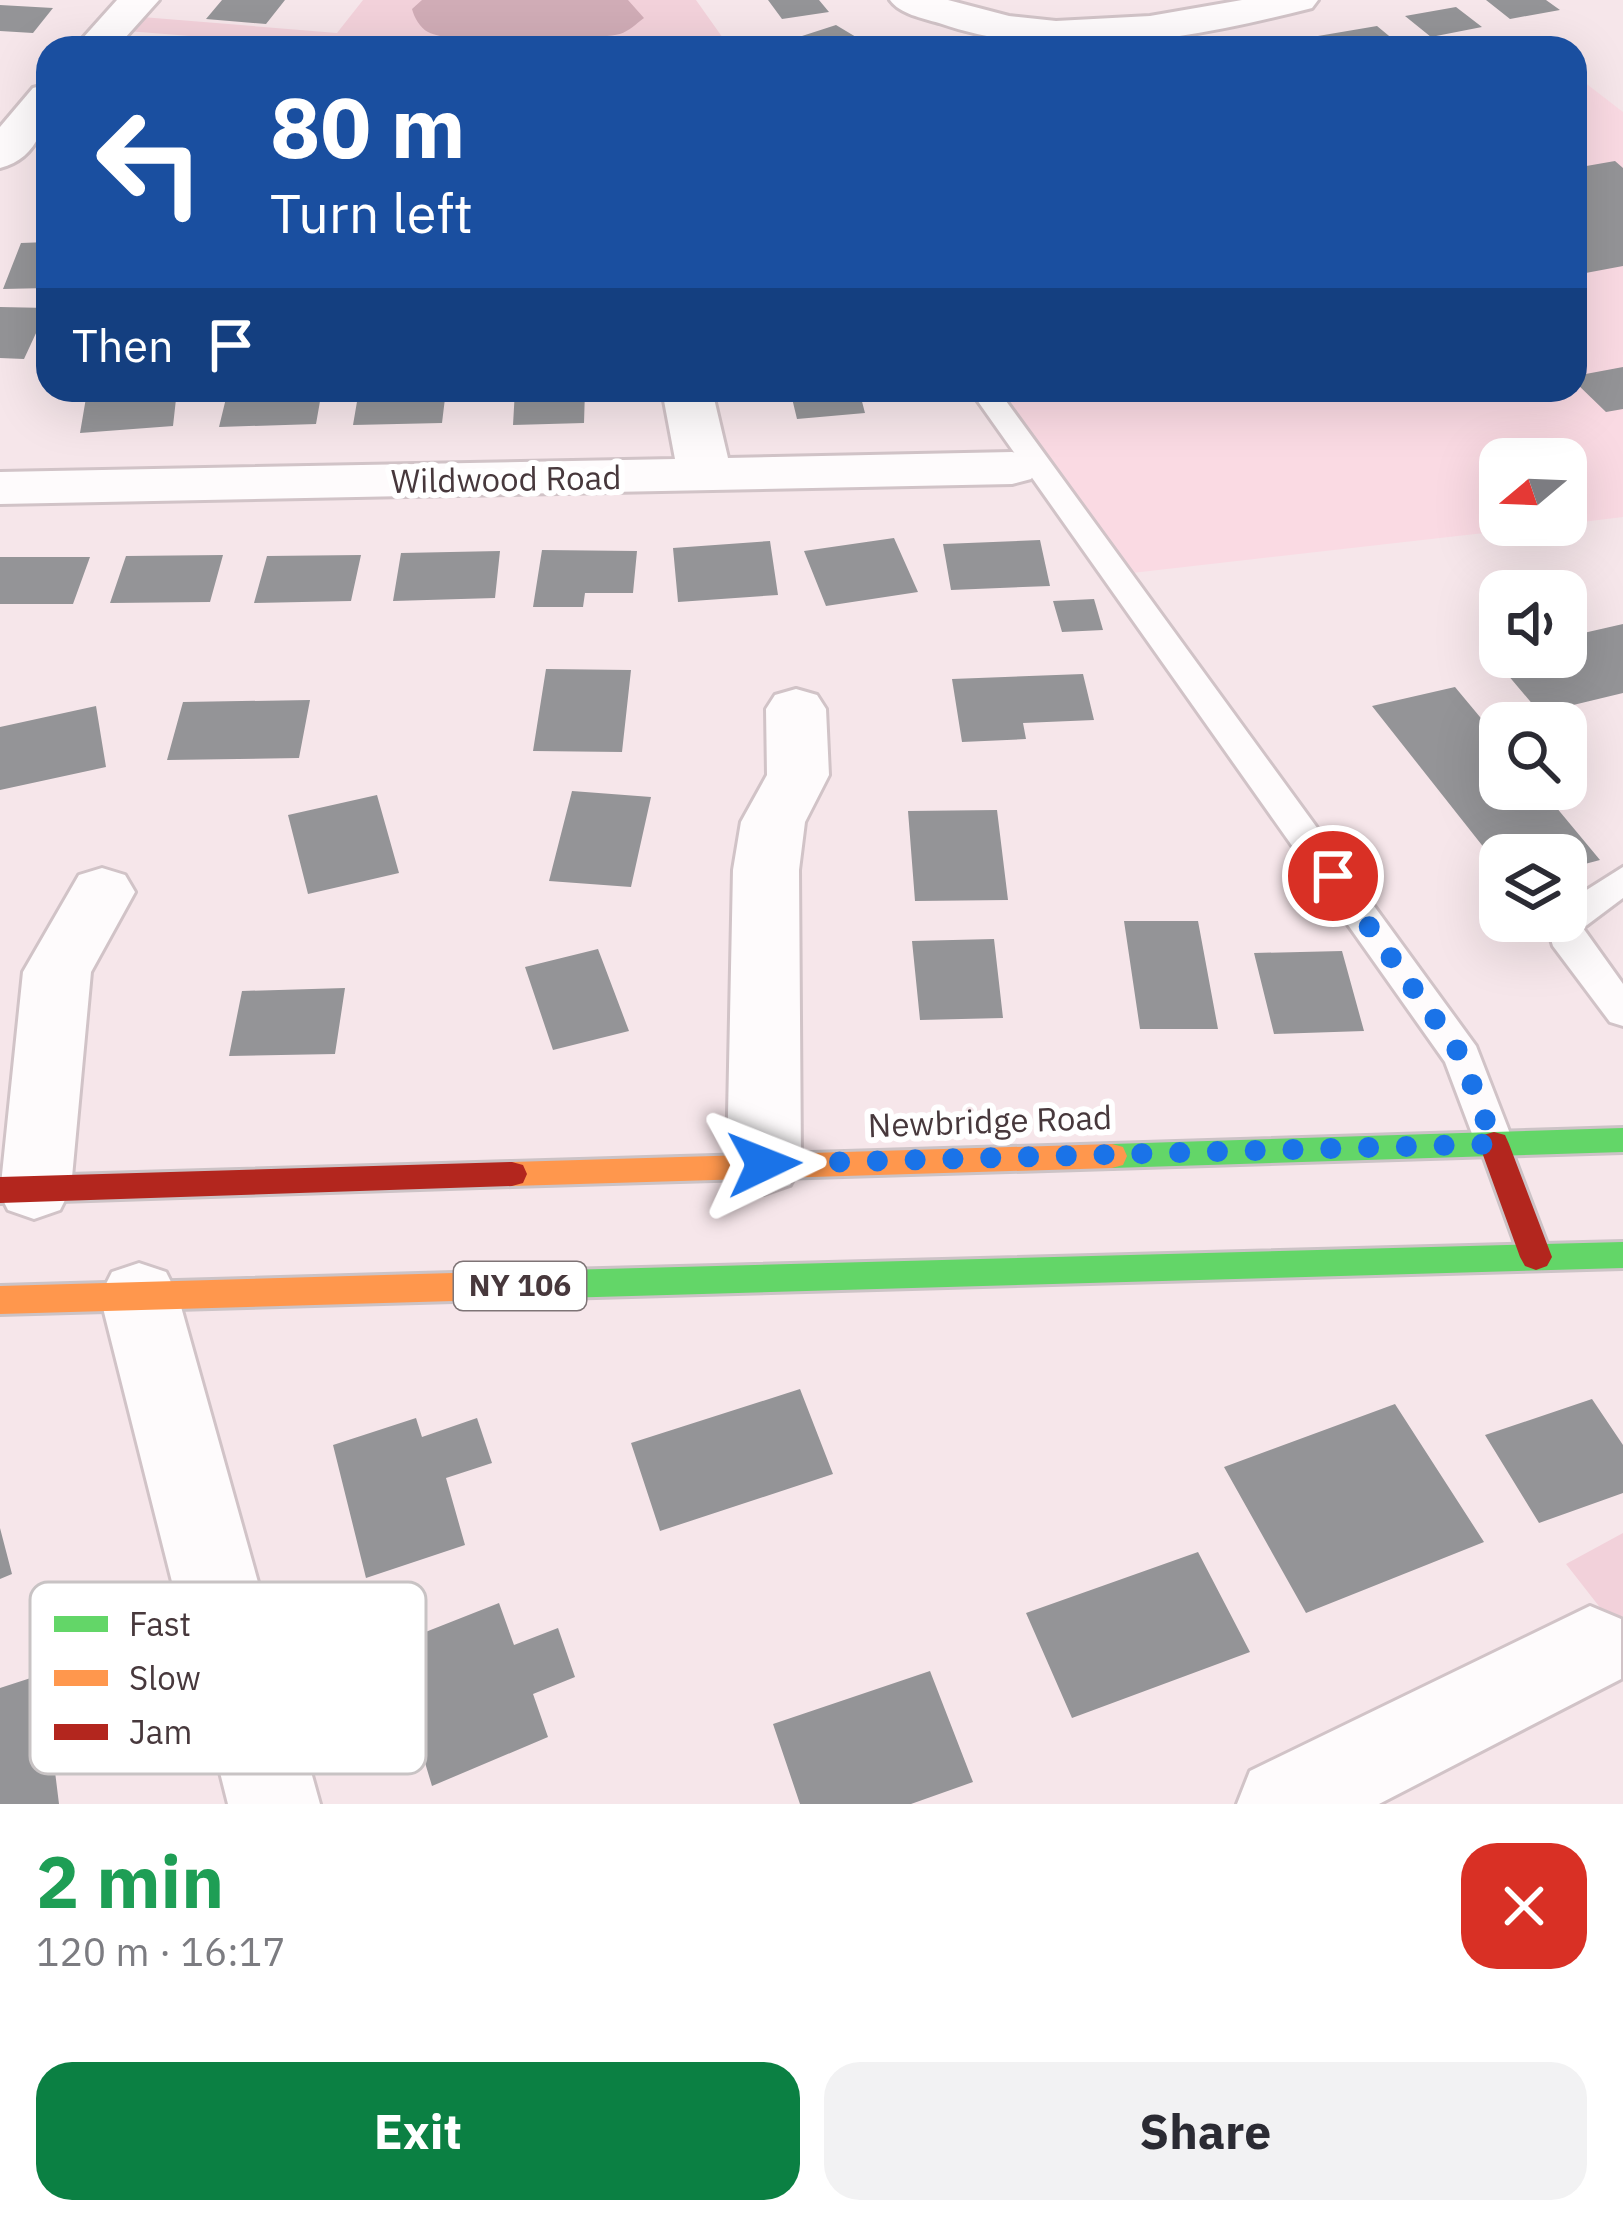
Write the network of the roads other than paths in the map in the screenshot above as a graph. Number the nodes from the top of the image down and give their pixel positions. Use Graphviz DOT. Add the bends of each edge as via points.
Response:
graph roads {
  1 [pos="139,0"];
  2 [pos="910,0"];
  3 [pos="1298,0"];
  4 [pos="105,36"];
  5 [pos="36,111"];
  6 [pos="0,154"];
  7 [pos="690,402"];
  8 [pos="993,402"];
  9 [pos="1012,468"];
  10 [pos="705,475"];
  11 [pos="0,488"];
  12 [pos="796,709"];
  13 [pos="1623,880"];
  14 [pos="103,892"];
  15 [pos="1623,1012"];
  16 [pos="1623,1140"];
  17 [pos="1494,1144"];
  18 [pos="764,1164"];
  19 [pos="17,1189"];
  20 [pos="1623,1255"];
  21 [pos="1536,1257"];
  22 [pos="139,1296"];
  23 [pos="0,1300"];
  24 [pos="215,1582"];
  25 [pos="1590,1649"];
  26 [pos="266,1774"];
  27 [pos="274,1804"];
  28 [pos="1283,1804"];
  1 -- 4 [label="street"];
  2 -- 3 [label="street" via="977,25 1072,36 1168,28"];
  5 -- 6 [label="street"];
  7 -- 10 [label="street"];
  8 -- 17 [label="lane" via="1462,1057"];
  9 -- 10 [label="street, Wildwood Road"];
  10 -- 11 [label="street, Wildwood Road"];
  12 -- 18 [label="street" via="798,775 773,822 766,870"];
  13 -- 15 [label="lane" via="1564,923"];
  14 -- 19 [label="street" via="57,972"];
  16 -- 17 [label="main road, Newbridge Road"];
  17 -- 18 [label="main road, Newbridge Road"];
  17 -- 21 [label="main road"];
  18 -- 19 [label="main road, Newbridge Road"];
  20 -- 21 [label="main road, NY 106"];
  21 -- 22 [label="main road, NY 106"];
  22 -- 23 [label="main road, NY 106"];
  22 -- 24 [label="street"];
  25 -- 28 [label="street"];
  26 -- 27 [label="street"];
}
